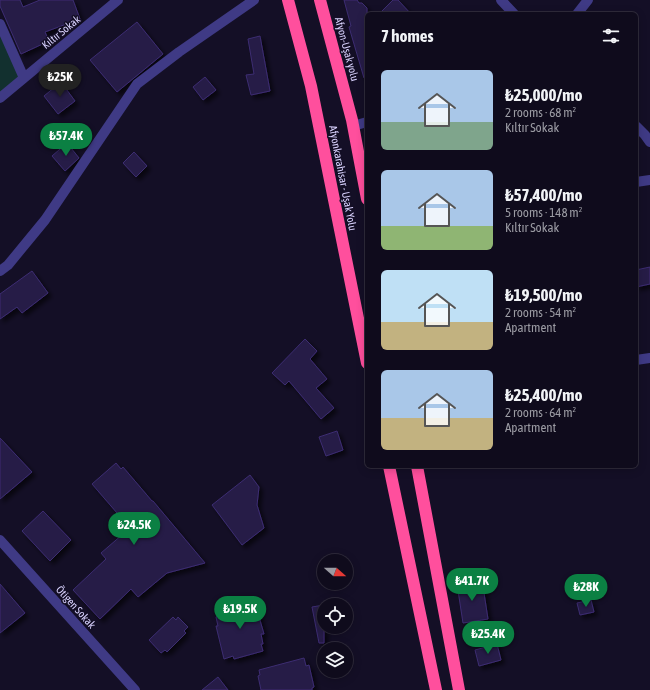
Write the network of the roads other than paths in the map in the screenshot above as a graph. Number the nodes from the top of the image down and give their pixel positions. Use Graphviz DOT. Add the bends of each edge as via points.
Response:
graph roads {
  1 [pos="118,0"];
  2 [pos="254,0"];
  3 [pos="288,0"];
  4 [pos="320,0"];
  5 [pos="501,0"];
  6 [pos="588,0"];
  7 [pos="512,12"];
  8 [pos="579,12"];
  9 [pos="0,24"];
  10 [pos="24,78"];
  11 [pos="0,98"];
  12 [pos="365,123"];
  13 [pos="353,126"];
  14 [pos="638,128"];
  15 [pos="650,142"];
  16 [pos="650,180"];
  17 [pos="638,182"];
  18 [pos="365,189"];
  19 [pos="0,270"];
  20 [pos="365,353"];
  21 [pos="650,358"];
  22 [pos="638,360"];
  23 [pos="389,468"];
  24 [pos="417,468"];
  25 [pos="0,540"];
  26 [pos="135,690"];
  27 [pos="436,690"];
  28 [pos="459,690"];
  1 -- 10 [label="street, Kıltır Sokak"];
  2 -- 19 [label="street" via="137,84 45,220 8,265"];
  3 -- 20 [label="highway, Afyonkarahisar - Uşak Yolu" via="310,86"];
  4 -- 13 [label="highway, Afyon-Uşak yolu"];
  5 -- 7 [label="street"];
  6 -- 8 [label="street"];
  9 -- 10 [label="street"];
  10 -- 11 [label="street, Kıltır Sokak"];
  12 -- 13 [label="street"];
  13 -- 18 [label="highway, Afyon-Uşak yolu"];
  14 -- 15 [label="street"];
  16 -- 17 [label="street"];
  21 -- 22 [label="street"];
  23 -- 27 [label="highway"];
  24 -- 28 [label="highway"];
  25 -- 26 [label="street, Ötigen Sokak"];
}
